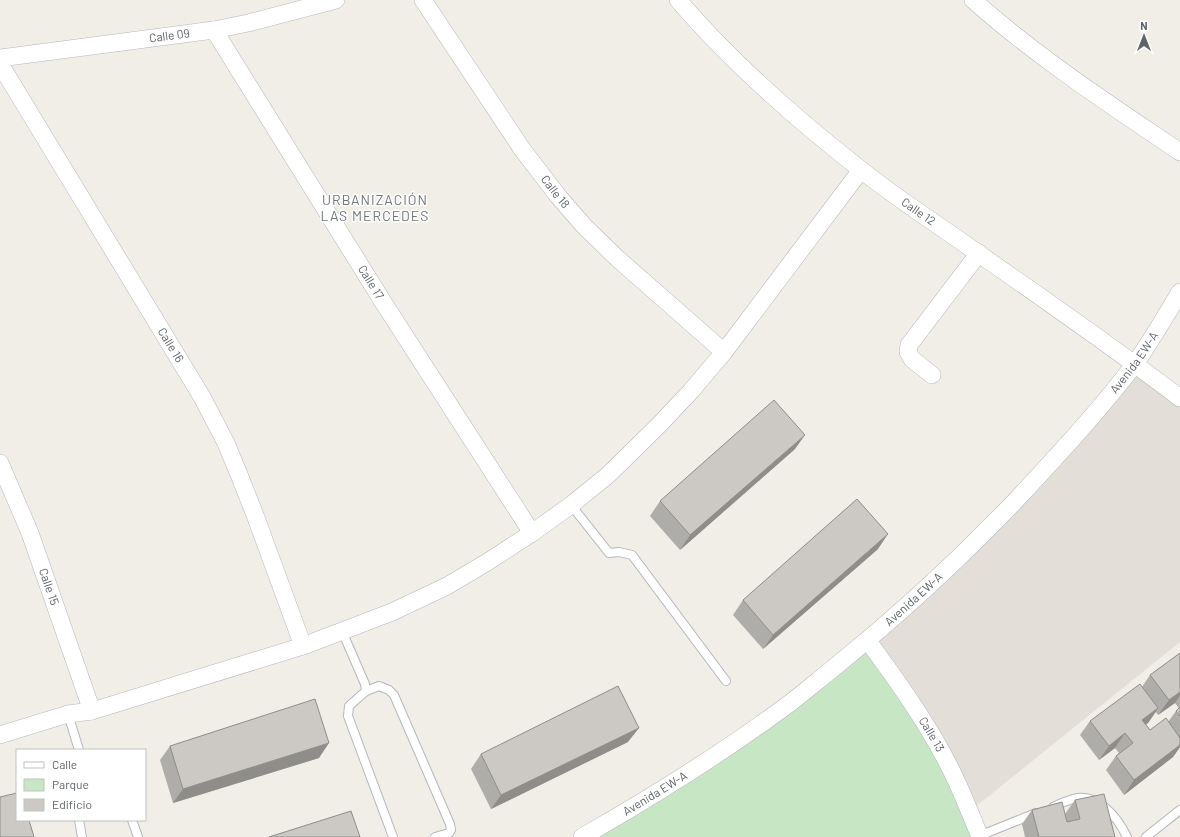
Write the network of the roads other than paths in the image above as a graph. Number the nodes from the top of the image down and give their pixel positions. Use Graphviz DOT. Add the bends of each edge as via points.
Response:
graph roads {
  1 [pos="336,0"];
  2 [pos="423,0"];
  3 [pos="678,0"];
  4 [pos="973,0"];
  5 [pos="214,30"];
  6 [pos="0,58"];
  7 [pos="0,64"];
  8 [pos="1180,152"];
  9 [pos="861,170"];
  10 [pos="979,253"];
  11 [pos="1180,292"];
  12 [pos="724,352"];
  13 [pos="1135,363"];
  14 [pos="932,375"];
  15 [pos="1180,398"];
  16 [pos="0,463"];
  17 [pos="571,505"];
  18 [pos="532,533"];
  19 [pos="342,631"];
  20 [pos="868,641"];
  21 [pos="302,646"];
  22 [pos="726,681"];
  23 [pos="366,691"];
  24 [pos="92,711"];
  25 [pos="68,714"];
  26 [pos="0,735"];
  27 [pos="79,749"];
  28 [pos="1180,810"];
  29 [pos="79,821"];
  30 [pos="132,821"];
  31 [pos="979,836"];
  32 [pos="82,837"];
  33 [pos="138,837"];
  34 [pos="393,837"];
  35 [pos="435,837"];
  36 [pos="582,837"];
  37 [pos="1127,837"];
  38 [pos="1146,837"];
  1 -- 5 [label="street, Calle 09" via="255,22"];
  2 -- 12 [label="street, Calle 18" via="522,148 558,196 618,259"];
  3 -- 9 [label="street, Calle 12" via="742,68"];
  4 -- 8 [label="street" via="1006,29"];
  5 -- 6 [label="street, Calle 09"];
  5 -- 18 [label="street, Calle 17" via="387,308"];
  7 -- 21 [label="street, Calle 16" via="202,397 226,443"];
  9 -- 10 [label="street, Calle 12"];
  9 -- 12 [label="street"];
  10 -- 13 [label="street, Calle 12"];
  10 -- 14 [label="street" via="910,345 908,352 912,359"];
  11 -- 13 [label="street, Avenida EW-A"];
  12 -- 17 [label="street" via="658,426 608,475"];
  13 -- 15 [label="street, Calle 12"];
  13 -- 20 [label="street, Avenida EW-A" via="1090,419 992,526"];
  16 -- 24 [label="street, Calle 15" via="30,533"];
  17 -- 18 [label="street"];
  17 -- 22 [label="lane" via="609,553 632,555"];
  18 -- 19 [label="street" via="447,586 392,612"];
  19 -- 21 [label="street"];
  19 -- 23 [label="lane"];
  20 -- 31 [label="street, Calle 13" via="937,744"];
  20 -- 36 [label="street, Avenida EW-A" via="787,706 728,747"];
  21 -- 24 [label="street"];
  23 -- 34 [label="lane" via="349,706 348,716"];
  23 -- 35 [label="lane" via="379,686 394,695 450,824 449,833"];
  24 -- 25 [label="street"];
  25 -- 26 [label="street"];
  25 -- 27 [label="lane"];
  28 -- 38 [label="lane"];
  29 -- 32 [label="lane"];
  30 -- 33 [label="lane"];
  31 -- 37 [label="lane" via="1074,799 1083,798 1107,808"];
}
